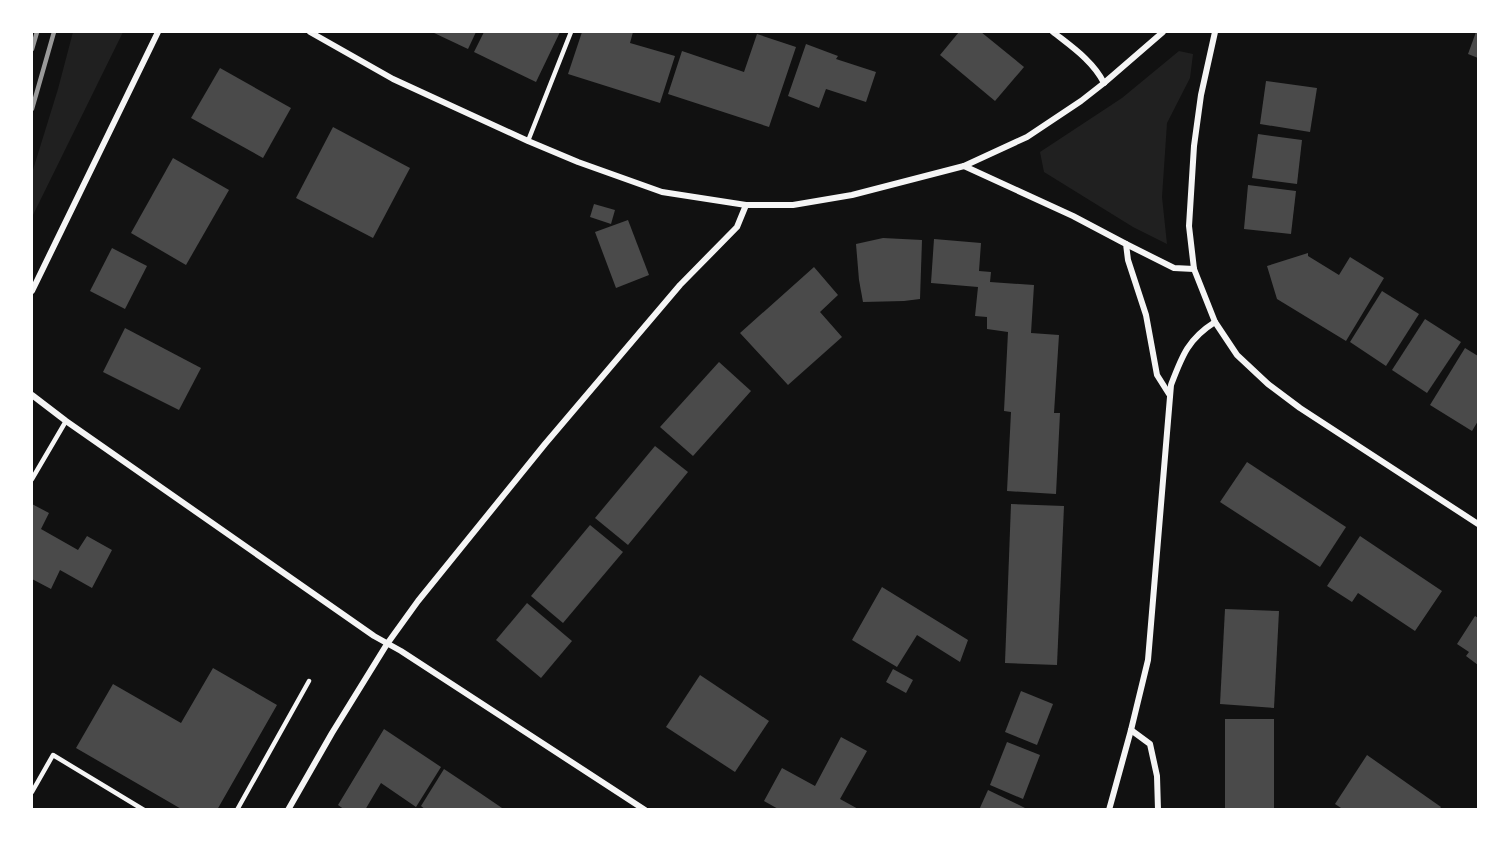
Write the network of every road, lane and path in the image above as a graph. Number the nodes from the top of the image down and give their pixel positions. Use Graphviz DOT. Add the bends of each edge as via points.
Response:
graph roads {
  1 [pos="158,32"];
  2 [pos="310,32"];
  3 [pos="571,32"];
  4 [pos="1053,32"];
  5 [pos="1163,32"];
  6 [pos="1215,32"];
  7 [pos="1104,83"];
  8 [pos="528,141"];
  9 [pos="964,166"];
  10 [pos="746,205"];
  11 [pos="1126,244"];
  12 [pos="1194,269"];
  13 [pos="32,291"];
  14 [pos="1215,322"];
  15 [pos="32,395"];
  16 [pos="1170,395"];
  17 [pos="66,421"];
  18 [pos="32,479"];
  19 [pos="1479,524"];
  20 [pos="387,644"];
  21 [pos="309,681"];
  22 [pos="1131,730"];
  23 [pos="32,792"];
  24 [pos="144,810"];
  25 [pos="237,810"];
  26 [pos="288,810"];
  27 [pos="645,810"];
  28 [pos="1109,810"];
  29 [pos="1158,810"];
  1 -- 13 [label="street"];
  2 -- 8 [label="street" via="393,79"];
  3 -- 8 [label="lane"];
  4 -- 7 [label="street" via="1092,64"];
  5 -- 7 [label="street"];
  6 -- 12 [label="street" via="1194,146 1189,226"];
  7 -- 9 [label="street" via="1027,137"];
  8 -- 10 [label="street" via="662,192"];
  9 -- 10 [label="street" via="852,195 793,205"];
  9 -- 11 [label="street"];
  10 -- 20 [label="street" via="737,226 680,285 544,444"];
  11 -- 12 [label="street" via="1174,268"];
  11 -- 16 [label="street" via="1146,315 1157,375"];
  12 -- 14 [label="street"];
  14 -- 16 [label="street" via="1200,331 1189,345"];
  14 -- 19 [label="street" via="1237,355 1268,384"];
  15 -- 17 [label="street"];
  16 -- 22 [label="street" via="1148,660"];
  17 -- 18 [label="lane"];
  17 -- 20 [label="street"];
  20 -- 26 [label="street"];
  20 -- 27 [label="street"];
  21 -- 25 [label="lane"];
  22 -- 28 [label="street"];
  22 -- 29 [label="street" via="1150,744 1157,776"];
  23 -- 24 [label="lane" via="53,755"];
}
